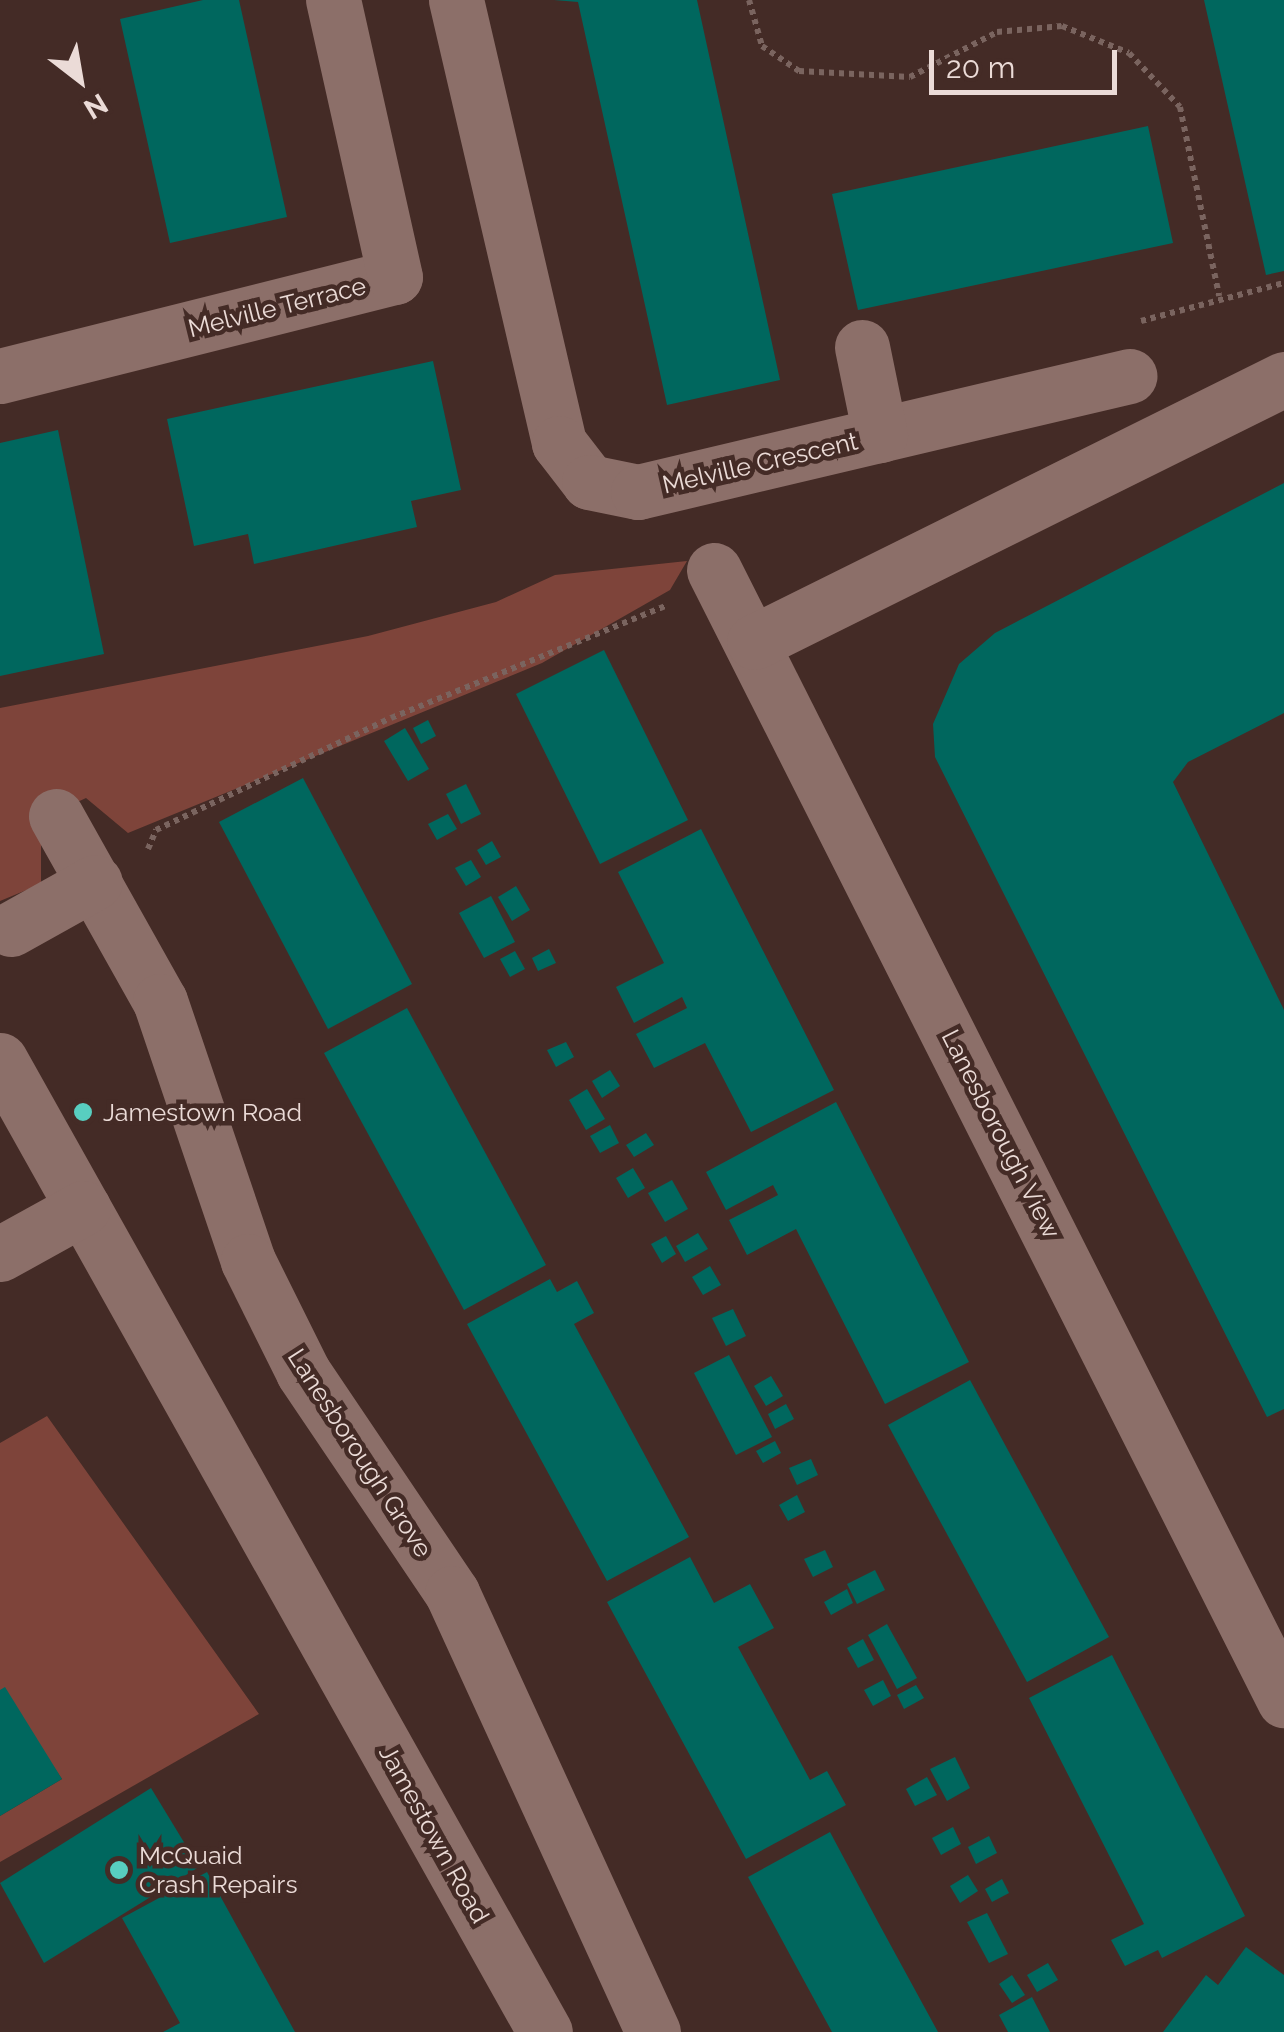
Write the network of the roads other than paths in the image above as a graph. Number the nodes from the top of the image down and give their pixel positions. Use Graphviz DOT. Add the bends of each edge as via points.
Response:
graph roads {
  1 [pos="333,0"];
  2 [pos="456,0"];
  3 [pos="862,347"];
  4 [pos="0,376"];
  5 [pos="1129,376"];
  6 [pos="1284,379"];
  7 [pos="880,435"];
  8 [pos="695,588"];
  9 [pos="754,642"];
  10 [pos="56,816"];
  11 [pos="95,882"];
  12 [pos="11,929"];
  13 [pos="0,1060"];
  14 [pos="83,1208"];
  15 [pos="0,1254"];
  16 [pos="1284,1700"];
  17 [pos="535,2028"];
  18 [pos="653,2032"];
  1 -- 4 [label="street, Melville Terrace" via="395,277"];
  2 -- 7 [label="street, Melville Crescent" via="560,443 589,482 638,492"];
  3 -- 7 [label="street"];
  5 -- 7 [label="street, Melville Crescent"];
  6 -- 9 [label="street"];
  8 -- 9 [label="street, Lanesborough View"];
  9 -- 16 [label="street, Lanesborough View"];
  10 -- 11 [label="street, Lanesborough Grove"];
  11 -- 12 [label="street"];
  11 -- 18 [label="street, Lanesborough Grove" via="160,1002 248,1261 303,1372 452,1594"];
  13 -- 14 [label="street, Jamestown Road"];
  14 -- 15 [label="street"];
  14 -- 17 [label="street, Jamestown Road"];
}
